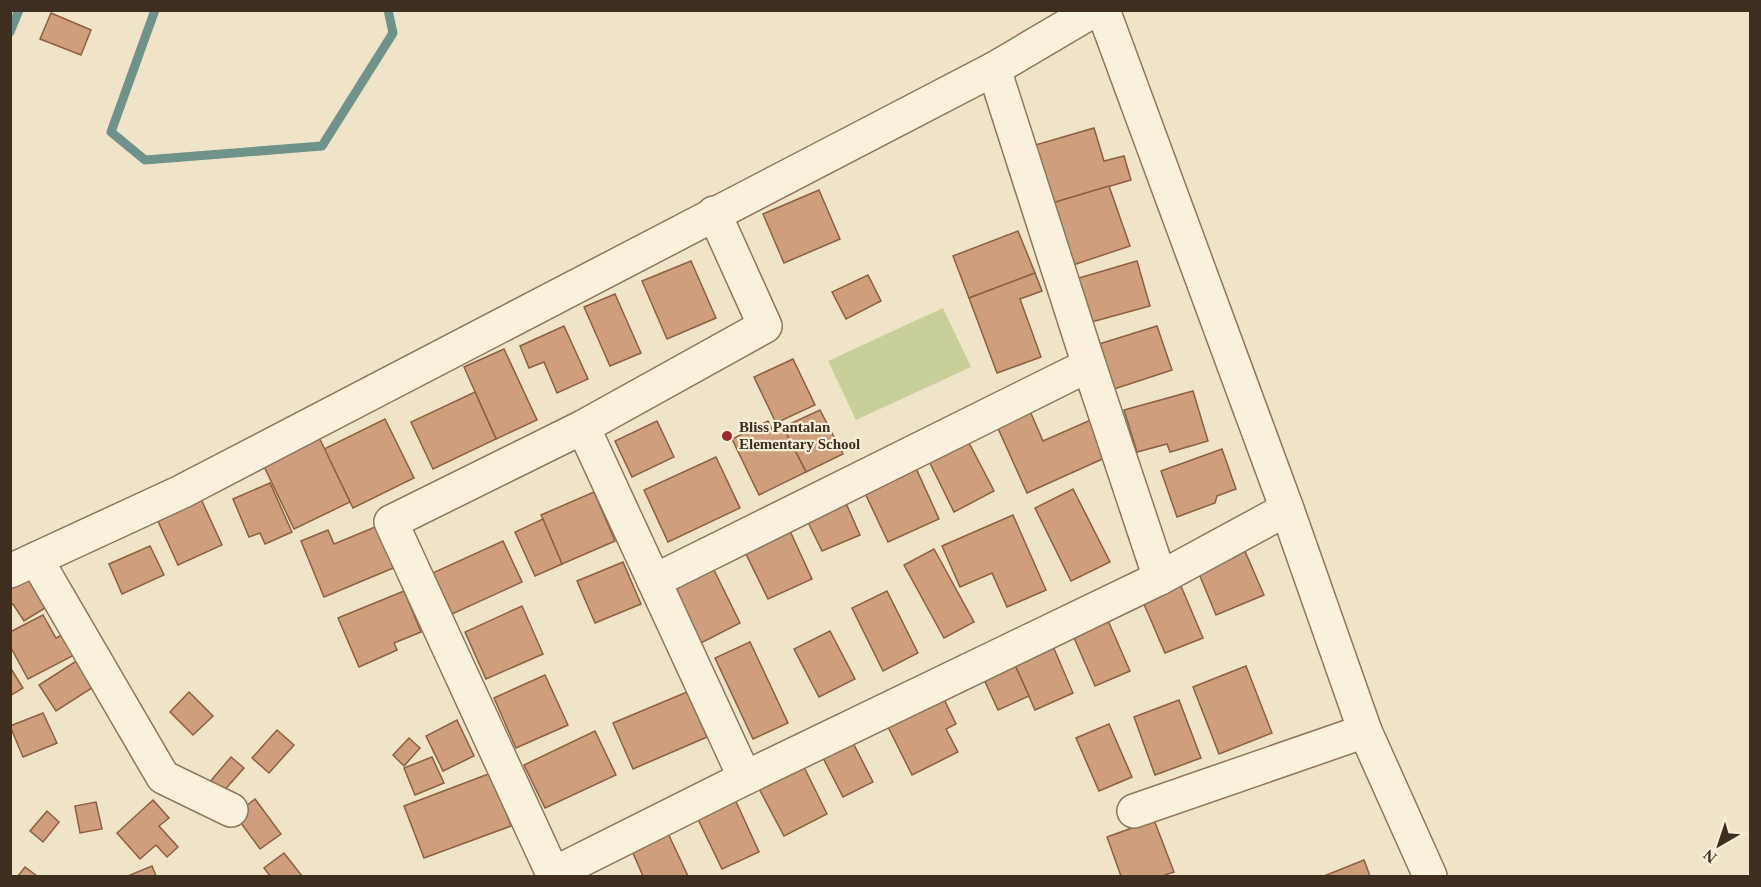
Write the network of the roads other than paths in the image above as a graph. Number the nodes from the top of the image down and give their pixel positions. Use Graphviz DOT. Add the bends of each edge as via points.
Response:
graph roads {
  1 [pos="1094,10"];
  2 [pos="1103,10"];
  3 [pos="994,69"];
  4 [pos="714,213"];
  5 [pos="1089,365"];
  6 [pos="583,428"];
  7 [pos="1287,508"];
  8 [pos="23,565"];
  9 [pos="1160,578"];
  10 [pos="654,581"];
  11 [pos="1365,731"];
  12 [pos="745,778"];
  13 [pos="231,810"];
  14 [pos="1134,811"];
  15 [pos="1430,876"];
  1 -- 3 [label="street"];
  2 -- 7 [label="street"];
  3 -- 4 [label="street"];
  3 -- 5 [label="street"];
  4 -- 6 [label="street" via="765,326"];
  4 -- 8 [label="street" via="182,492"];
  5 -- 9 [label="street"];
  5 -- 10 [label="street"];
  6 -- 10 [label="street"];
  6 -- 12 [label="street" via="391,522 553,874"];
  7 -- 9 [label="street"];
  7 -- 11 [label="street"];
  8 -- 13 [label="street" via="162,777"];
  9 -- 12 [label="street"];
  10 -- 12 [label="street"];
  11 -- 14 [label="street"];
  11 -- 15 [label="street"];
}
